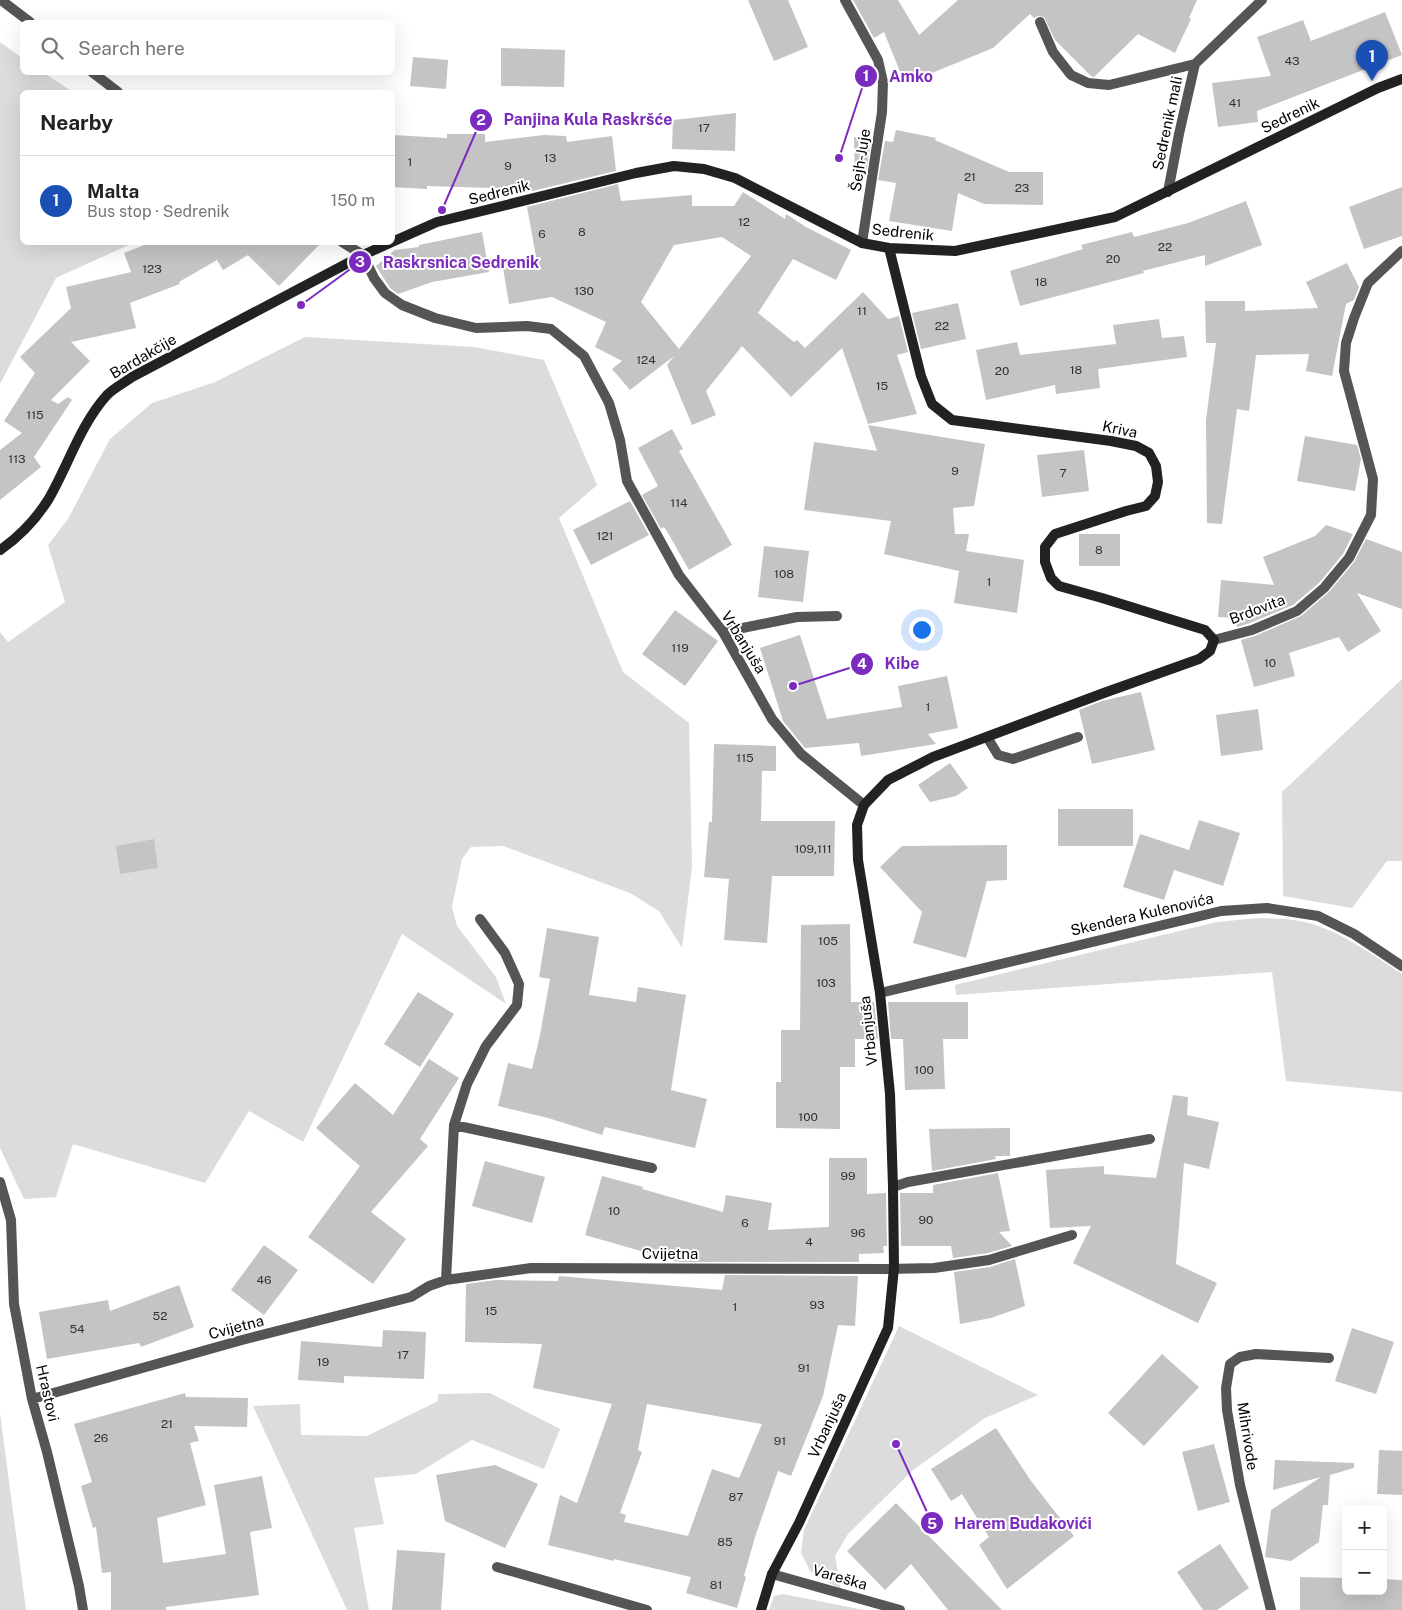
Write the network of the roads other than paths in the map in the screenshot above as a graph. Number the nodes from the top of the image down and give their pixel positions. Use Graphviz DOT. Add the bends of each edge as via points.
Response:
graph roads {
  1 [pos="2,0"];
  2 [pos="845,0"];
  3 [pos="1262,0"];
  4 [pos="27,20"];
  5 [pos="1040,22"];
  6 [pos="1195,64"];
  7 [pos="96,75"];
  8 [pos="1402,79"];
  9 [pos="115,90"];
  10 [pos="1168,192"];
  11 [pos="395,241"];
  12 [pos="862,243"];
  13 [pos="346,245"];
  14 [pos="386,245"];
  15 [pos="889,248"];
  16 [pos="1402,251"];
  17 [pos="362,256"];
  18 [pos="0,550"];
  19 [pos="838,616"];
  20 [pos="723,632"];
  21 [pos="1214,640"];
  22 [pos="987,737"];
  23 [pos="1078,737"];
  24 [pos="864,805"];
  25 [pos="480,919"];
  26 [pos="1402,966"];
  27 [pos="880,992"];
  28 [pos="454,1126"];
  29 [pos="1150,1139"];
  30 [pos="652,1168"];
  31 [pos="0,1182"];
  32 [pos="894,1187"];
  33 [pos="1072,1236"];
  34 [pos="894,1268"];
  35 [pos="446,1280"];
  36 [pos="1329,1358"];
  37 [pos="32,1399"];
  38 [pos="497,1567"];
  39 [pos="772,1574"];
  40 [pos="83,1610"];
  41 [pos="647,1610"];
  42 [pos="761,1610"];
  43 [pos="900,1610"];
  44 [pos="1271,1610"];
  1 -- 4 [label="street"];
  2 -- 12 [label="street, Šejh-Juje" via="878,60 883,82 882,112"];
  3 -- 6 [label="street, Sedrenik mali"];
  5 -- 6 [label="street" via="1053,52 1071,75 1088,83 1109,85"];
  6 -- 10 [label="street, Sedrenik mali"];
  7 -- 9 [label="street"];
  8 -- 10 [label="street, Sedrenik"];
  10 -- 15 [label="street, Sedrenik" via="1115,217 955,251"];
  11 -- 12 [label="street, Sedrenik" via="437,222 674,166 704,169 735,178"];
  12 -- 15 [label="street, Sedrenik"];
  13 -- 17 [label="street"];
  14 -- 17 [label="street, Sedrenik"];
  15 -- 21 [label="street, Kriva" via="921,376 932,404 952,420 1136,446 1149,453 1156,466 1158,482 1155,496 1146,506 1055,534 1045,547 1045,562 1051,578 1059,586 1205,630"];
  16 -- 21 [label="street, Brdovita" via="1368,283 1346,343 1344,371 1372,479 1371,515 1349,558 1324,588 1297,610 1252,630"];
  17 -- 18 [label="street, Bardakčije" via="132,377 108,394 90,418 48,500 28,526"];
  17 -- 20 [label="street, Vrbanjuša" via="385,293 402,305 435,318 476,328 527,326 551,329 584,356 609,403 627,481 679,575"];
  19 -- 20 [label="street" via="797,617"];
  20 -- 24 [label="street, Vrbanjuša" via="772,719 801,754"];
  21 -- 22 [label="street, Brdovita" via="1210,651 1199,659"];
  22 -- 23 [label="street" via="998,755 1013,759"];
  22 -- 24 [label="street, Brdovita" via="933,757 888,780"];
  24 -- 27 [label="street, Vrbanjuša" via="857,826 858,860"];
  25 -- 28 [label="street" via="505,953 519,984 517,1005 486,1046 467,1084"];
  26 -- 27 [label="street, Skendera Kulenovića" via="1354,934 1318,916 1267,908 1221,910"];
  27 -- 32 [label="street, Vrbanjuša" via="890,1094"];
  28 -- 30 [label="street"];
  28 -- 35 [label="street"];
  29 -- 32 [label="street"];
  31 -- 37 [label="street, Hrastovi" via="11,1220 14,1304"];
  32 -- 34 [label="street, Vrbanjuša"];
  33 -- 34 [label="street, Cvijetna" via="989,1260 934,1268"];
  34 -- 35 [label="street, Cvijetna" via="530,1268"];
  34 -- 39 [label="street, Vrbanjuša" via="888,1328 799,1523"];
  35 -- 37 [label="street, Cvijetna" via="411,1297"];
  36 -- 44 [label="street, Mihrivode" via="1256,1354 1240,1357 1230,1364 1227,1410 1240,1485"];
  37 -- 40 [label="street, Hrastovi" via="48,1452"];
  38 -- 41 [label="street"];
  39 -- 42 [label="street, Vrbanjuša"];
  39 -- 43 [label="street, Vareška"];
}
